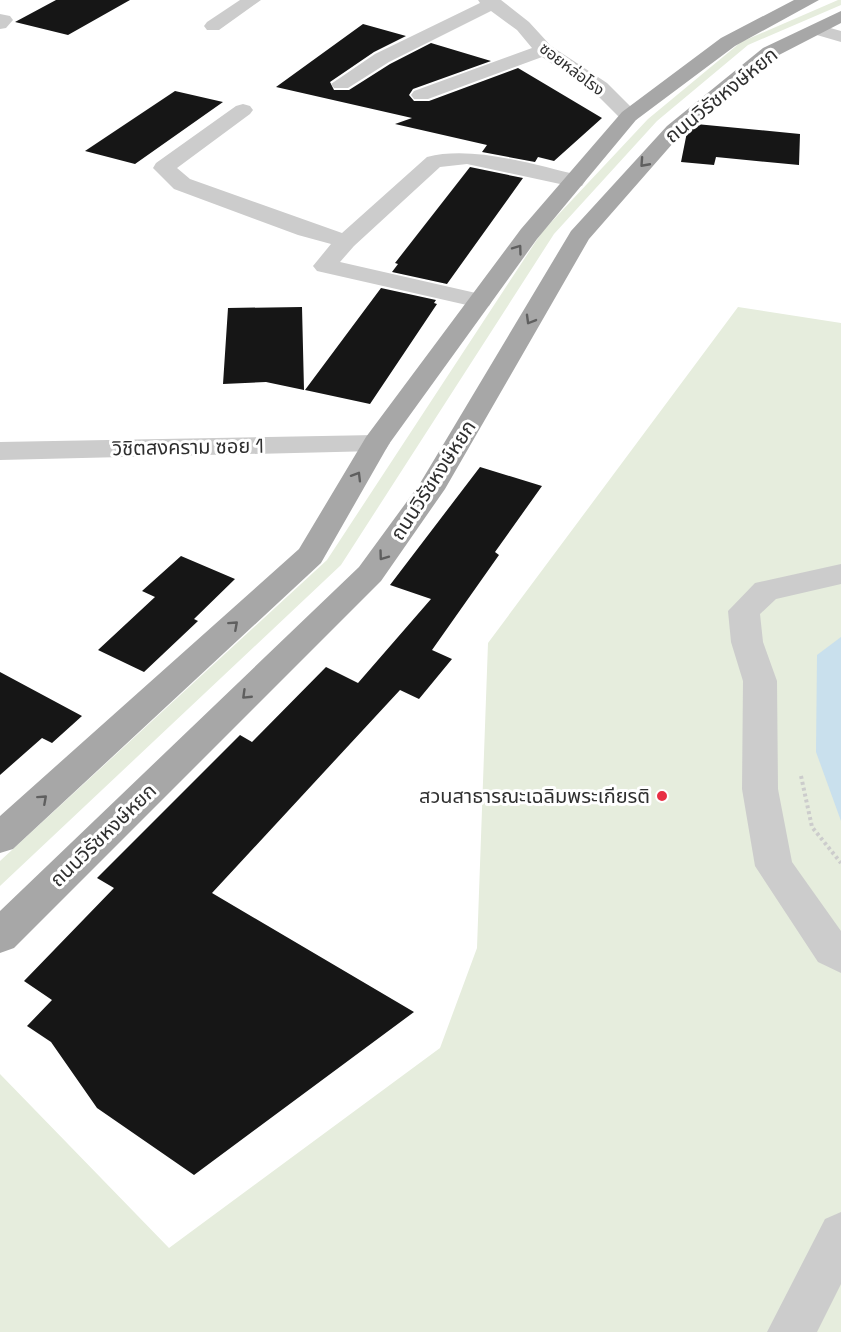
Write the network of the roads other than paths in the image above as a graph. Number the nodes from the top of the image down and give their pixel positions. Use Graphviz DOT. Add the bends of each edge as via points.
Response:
graph roads {
  1 [pos="252,0"];
  2 [pos="810,0"];
  3 [pos="490,2"];
  4 [pos="841,16"];
  5 [pos="0,19"];
  6 [pos="0,24"];
  7 [pos="213,26"];
  8 [pos="828,33"];
  9 [pos="544,50"];
  10 [pos="341,84"];
  11 [pos="421,95"];
  12 [pos="243,110"];
  13 [pos="629,116"];
  14 [pos="574,181"];
  15 [pos="346,241"];
  16 [pos="480,301"];
  17 [pos="376,443"];
  18 [pos="0,451"];
  19 [pos="841,573"];
  20 [pos="0,838"];
  21 [pos="0,936"];
  22 [pos="841,956"];
  23 [pos="841,1235"];
  24 [pos="791,1332"];
  1 -- 7 [label="street"];
  2 -- 13 [label="main road, ถนนวิรัชหงษ์หยก" via="728,42"];
  3 -- 9 [label="street, ซอยหล่อโรง" via="523,26"];
  3 -- 10 [label="street" via="382,58"];
  4 -- 8 [label="main road, ถนนวิรัชหงษ์หยก"];
  5 -- 6 [label="street" via="4,20"];
  8 -- 21 [label="main road, ถนนวิรัชหงษ์หยก, one-way" via="770,52 674,130 579,236 431,489 370,574"];
  9 -- 11 [label="street"];
  9 -- 13 [label="street, ซอยหล่อโรง" via="600,87"];
  12 -- 15 [label="street" via="164,168 168,174 182,184"];
  13 -- 14 [label="main road, ถนนวิรัชหงษ์หยก"];
  14 -- 15 [label="street" via="467,158 434,161"];
  16 -- 14 [label="main road, ถนนวิรัชหงษ์หยก, one-way"];
  15 -- 16 [label="street" via="325,266"];
  16 -- 17 [label="main road, ถนนวิรัชหงษ์หยก"];
  17 -- 18 [label="street, วิชิตสงคราม ซอย 1"];
  20 -- 17 [label="main road, ถนนวิรัชหงษ์หยก, one-way" via="310,556"];
  19 -- 22 [label="street" via="766,591 744,611 747,642 760,681 760,789 774,866 832,950"];
  23 -- 24 [label="street"];
}
